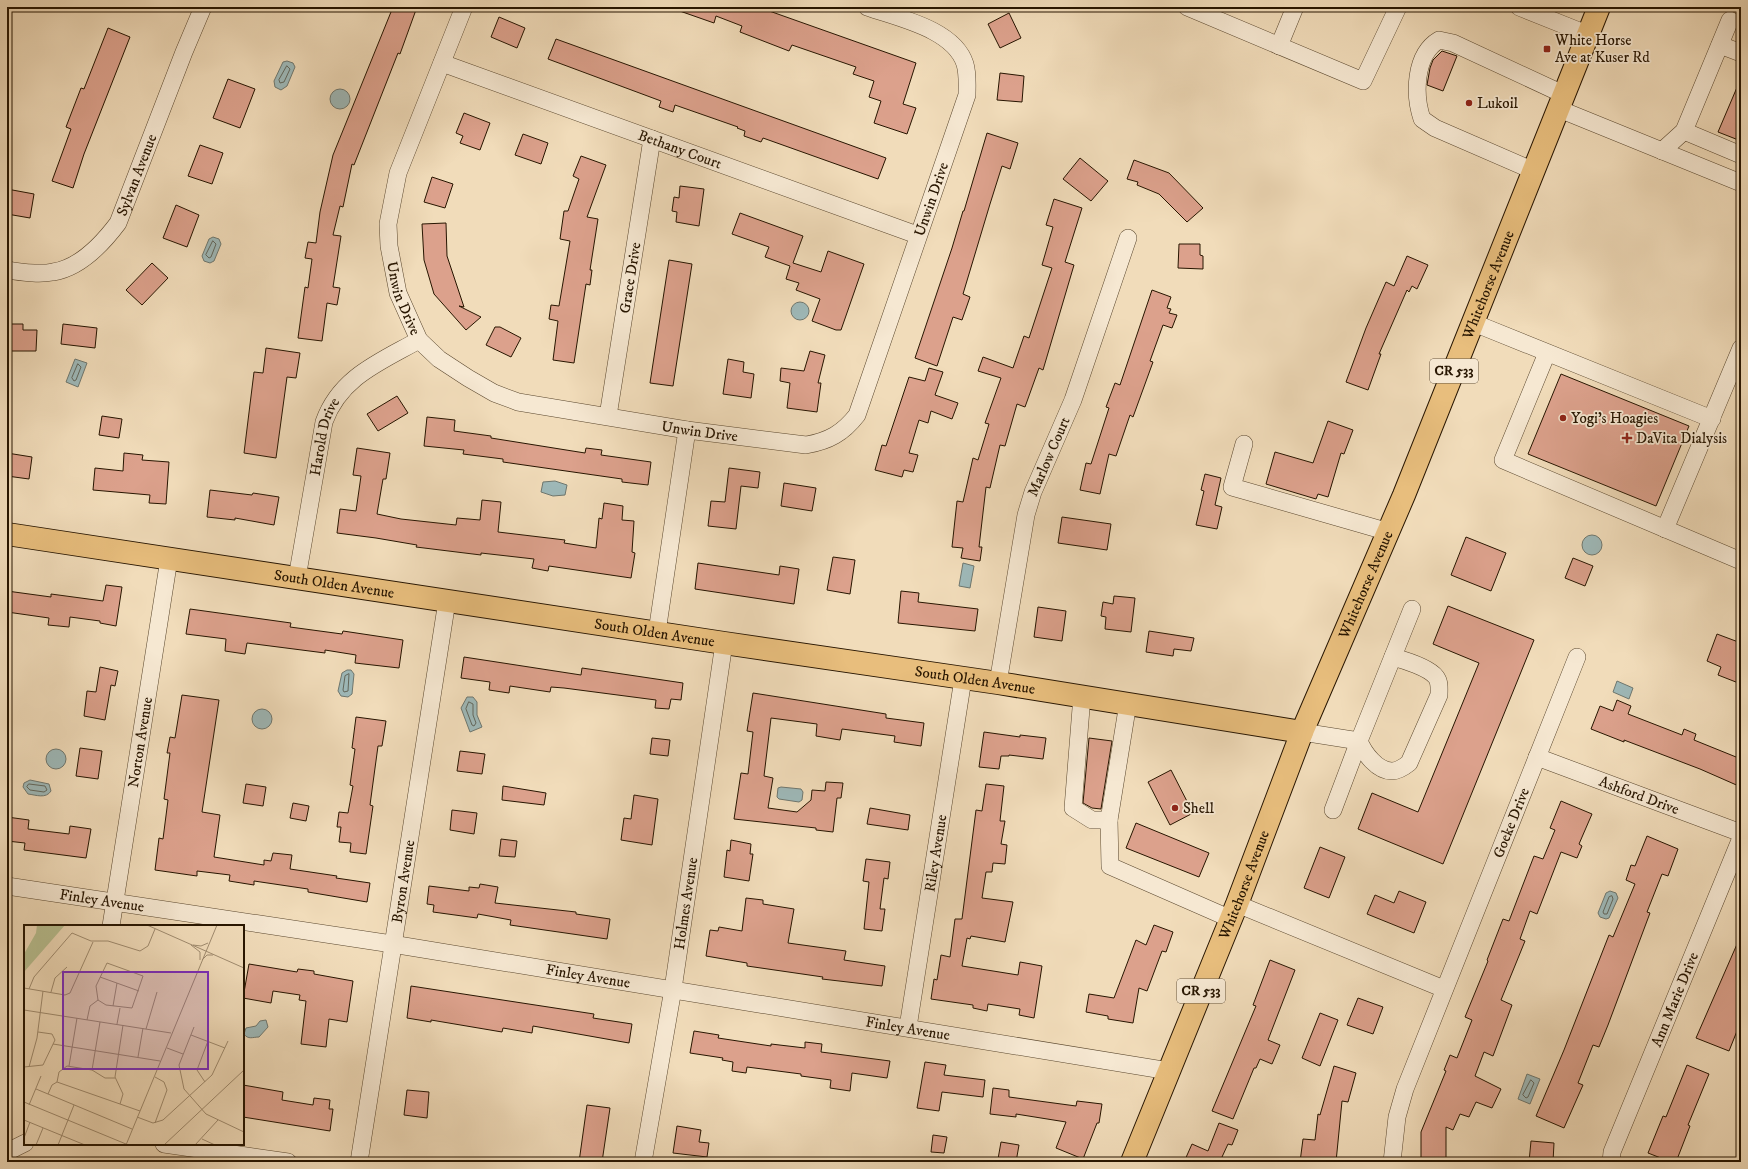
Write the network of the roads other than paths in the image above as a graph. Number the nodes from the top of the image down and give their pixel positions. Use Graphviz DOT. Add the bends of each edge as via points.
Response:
graph roads {
  1 [pos="204,7"];
  2 [pos="464,7"];
  3 [pos="867,7"];
  4 [pos="1188,7"];
  5 [pos="1295,7"];
  6 [pos="1398,7"];
  7 [pos="1599,7"];
  8 [pos="1527,8"];
  9 [pos="1730,20"];
  10 [pos="1589,35"];
  11 [pos="1720,45"];
  12 [pos="1280,46"];
  13 [pos="1741,53"];
  14 [pos="442,63"];
  15 [pos="1562,102"];
  16 [pos="1684,130"];
  17 [pos="652,139"];
  18 [pos="1662,151"];
  19 [pos="1741,155"];
  20 [pos="1534,171"];
  21 [pos="1741,183"];
  22 [pos="917,235"];
  23 [pos="1128,238"];
  24 [pos="7,270"];
  25 [pos="1474,323"];
  26 [pos="419,340"];
  27 [pos="1741,348"];
  28 [pos="1547,353"];
  29 [pos="608,416"];
  30 [pos="1712,419"];
  31 [pos="687,430"];
  32 [pos="1244,444"];
  33 [pos="1665,529"];
  34 [pos="1389,532"];
  35 [pos="7,534"];
  36 [pos="169,559"];
  37 [pos="1741,561"];
  38 [pos="297,578"];
  39 [pos="447,601"];
  40 [pos="1412,609"];
  41 [pos="657,632"];
  42 [pos="724,643"];
  43 [pos="1393,657"];
  44 [pos="1577,657"];
  45 [pos="963,679"];
  46 [pos="998,683"];
  47 [pos="1082,696"];
  48 [pos="1128,703"];
  49 [pos="1302,732"];
  50 [pos="1359,741"];
  51 [pos="1537,757"];
  52 [pos="1333,810"];
  53 [pos="1109,820"];
  54 [pos="1741,833"];
  55 [pos="1741,838"];
  56 [pos="7,886"];
  57 [pos="115,902"];
  58 [pos="1234,911"];
  59 [pos="111,925"];
  60 [pos="392,944"];
  61 [pos="1444,988"];
  62 [pos="672,989"];
  63 [pos="908,1027"];
  64 [pos="1169,1071"];
  65 [pos="24,1144"];
  66 [pos="171,1145"];
  67 [pos="7,1152"];
  68 [pos="288,1162"];
  69 [pos="359,1162"];
  70 [pos="643,1162"];
  71 [pos="1132,1162"];
  72 [pos="1392,1162"];
  73 [pos="1610,1162"];
  1 -- 24 [label="street, Sylvan Avenue" via="118,223 104,242 71,265 54,272 30,273"];
  2 -- 14 [label="street, Unwin Drive"];
  3 -- 22 [label="street, Unwin Drive" via="933,31 958,50 965,64 967,94"];
  4 -- 12 [label="street"];
  5 -- 12 [label="street"];
  6 -- 12 [label="street" via="1363,81"];
  7 -- 10 [label="main road, Whitehorse Avenue / CR 533"];
  8 -- 10 [label="street"];
  9 -- 11 [label="street"];
  10 -- 15 [label="main road, Whitehorse Avenue / CR 533"];
  11 -- 13 [label="street"];
  11 -- 16 [label="street"];
  14 -- 17 [label="street, Bethany Court"];
  14 -- 26 [label="street, Unwin Drive" via="398,173 388,224 389,246 398,293"];
  15 -- 18 [label="street"];
  15 -- 20 [label="main road, Whitehorse Avenue / CR 533"];
  15 -- 20 [label="street" via="1453,43 1439,40 1432,44 1425,55 1417,94 1422,119 1435,128"];
  16 -- 18 [label="street"];
  16 -- 19 [label="street"];
  17 -- 22 [label="street, Bethany Court"];
  17 -- 29 [label="street, Grace Drive"];
  18 -- 21 [label="street"];
  20 -- 25 [label="main road, Whitehorse Avenue / CR 533"];
  22 -- 31 [label="street, Unwin Drive" via="857,415 847,428 823,442 806,445"];
  23 -- 46 [label="street, Marlow Court" via="1072,400 1033,492 1026,515"];
  25 -- 28 [label="street"];
  25 -- 34 [label="main road, Whitehorse Avenue / CR 533"];
  26 -- 29 [label="street, Unwin Drive" via="439,359 494,393 518,402"];
  26 -- 38 [label="street, Harold Drive" via="362,372 346,385 329,408 324,422"];
  27 -- 30 [label="street"];
  28 -- 30 [label="street"];
  28 -- 33 [label="street" via="1504,460"];
  29 -- 31 [label="street, Unwin Drive"];
  30 -- 33 [label="street"];
  31 -- 41 [label="street"];
  32 -- 34 [label="street" via="1232,487"];
  33 -- 37 [label="street"];
  34 -- 49 [label="main road, Whitehorse Avenue / CR 533"];
  35 -- 36 [label="main road, South Olden Avenue"];
  36 -- 38 [label="main road, South Olden Avenue"];
  36 -- 57 [label="street, Norton Avenue"];
  38 -- 39 [label="main road, South Olden Avenue"];
  39 -- 41 [label="main road, South Olden Avenue"];
  39 -- 60 [label="street, Byron Avenue"];
  40 -- 43 [label="street"];
  41 -- 42 [label="main road, South Olden Avenue"];
  42 -- 45 [label="main road, South Olden Avenue"];
  42 -- 62 [label="street, Holmes Avenue"];
  43 -- 50 [label="street"];
  43 -- 50 [label="street" via="1429,672 1439,685 1439,695 1409,763 1400,769 1382,769 1362,748"];
  44 -- 51 [label="street, Goeke Drive"];
  45 -- 46 [label="main road, South Olden Avenue"];
  45 -- 63 [label="street, Riley Avenue"];
  46 -- 47 [label="main road, South Olden Avenue"];
  47 -- 48 [label="main road, South Olden Avenue"];
  47 -- 53 [label="street" via="1073,808 1092,820"];
  48 -- 49 [label="main road, South Olden Avenue"];
  48 -- 53 [label="street"];
  49 -- 50 [label="street"];
  49 -- 58 [label="main road, Whitehorse Avenue / CR 533"];
  50 -- 52 [label="street"];
  51 -- 54 [label="street, Ashford Drive"];
  51 -- 61 [label="street, Goeke Drive"];
  53 -- 58 [label="street" via="1110,866"];
  55 -- 73 [label="street, Ann Marie Drive"];
  56 -- 57 [label="street, Finley Avenue"];
  57 -- 59 [label="street, Norton Avenue"];
  57 -- 60 [label="street, Finley Avenue"];
  58 -- 61 [label="street"];
  58 -- 64 [label="main road, Whitehorse Avenue / CR 533"];
  60 -- 62 [label="street, Finley Avenue"];
  60 -- 69 [label="street, Byron Avenue"];
  61 -- 72 [label="street, Goeke Drive" via="1405,1089 1397,1117"];
  62 -- 63 [label="street, Finley Avenue"];
  62 -- 70 [label="street, Holmes Avenue"];
  63 -- 64 [label="street, Finley Avenue"];
  64 -- 71 [label="main road, Whitehorse Avenue / CR 533"];
  65 -- 67 [label="street"];
  66 -- 68 [label="street"];
}
